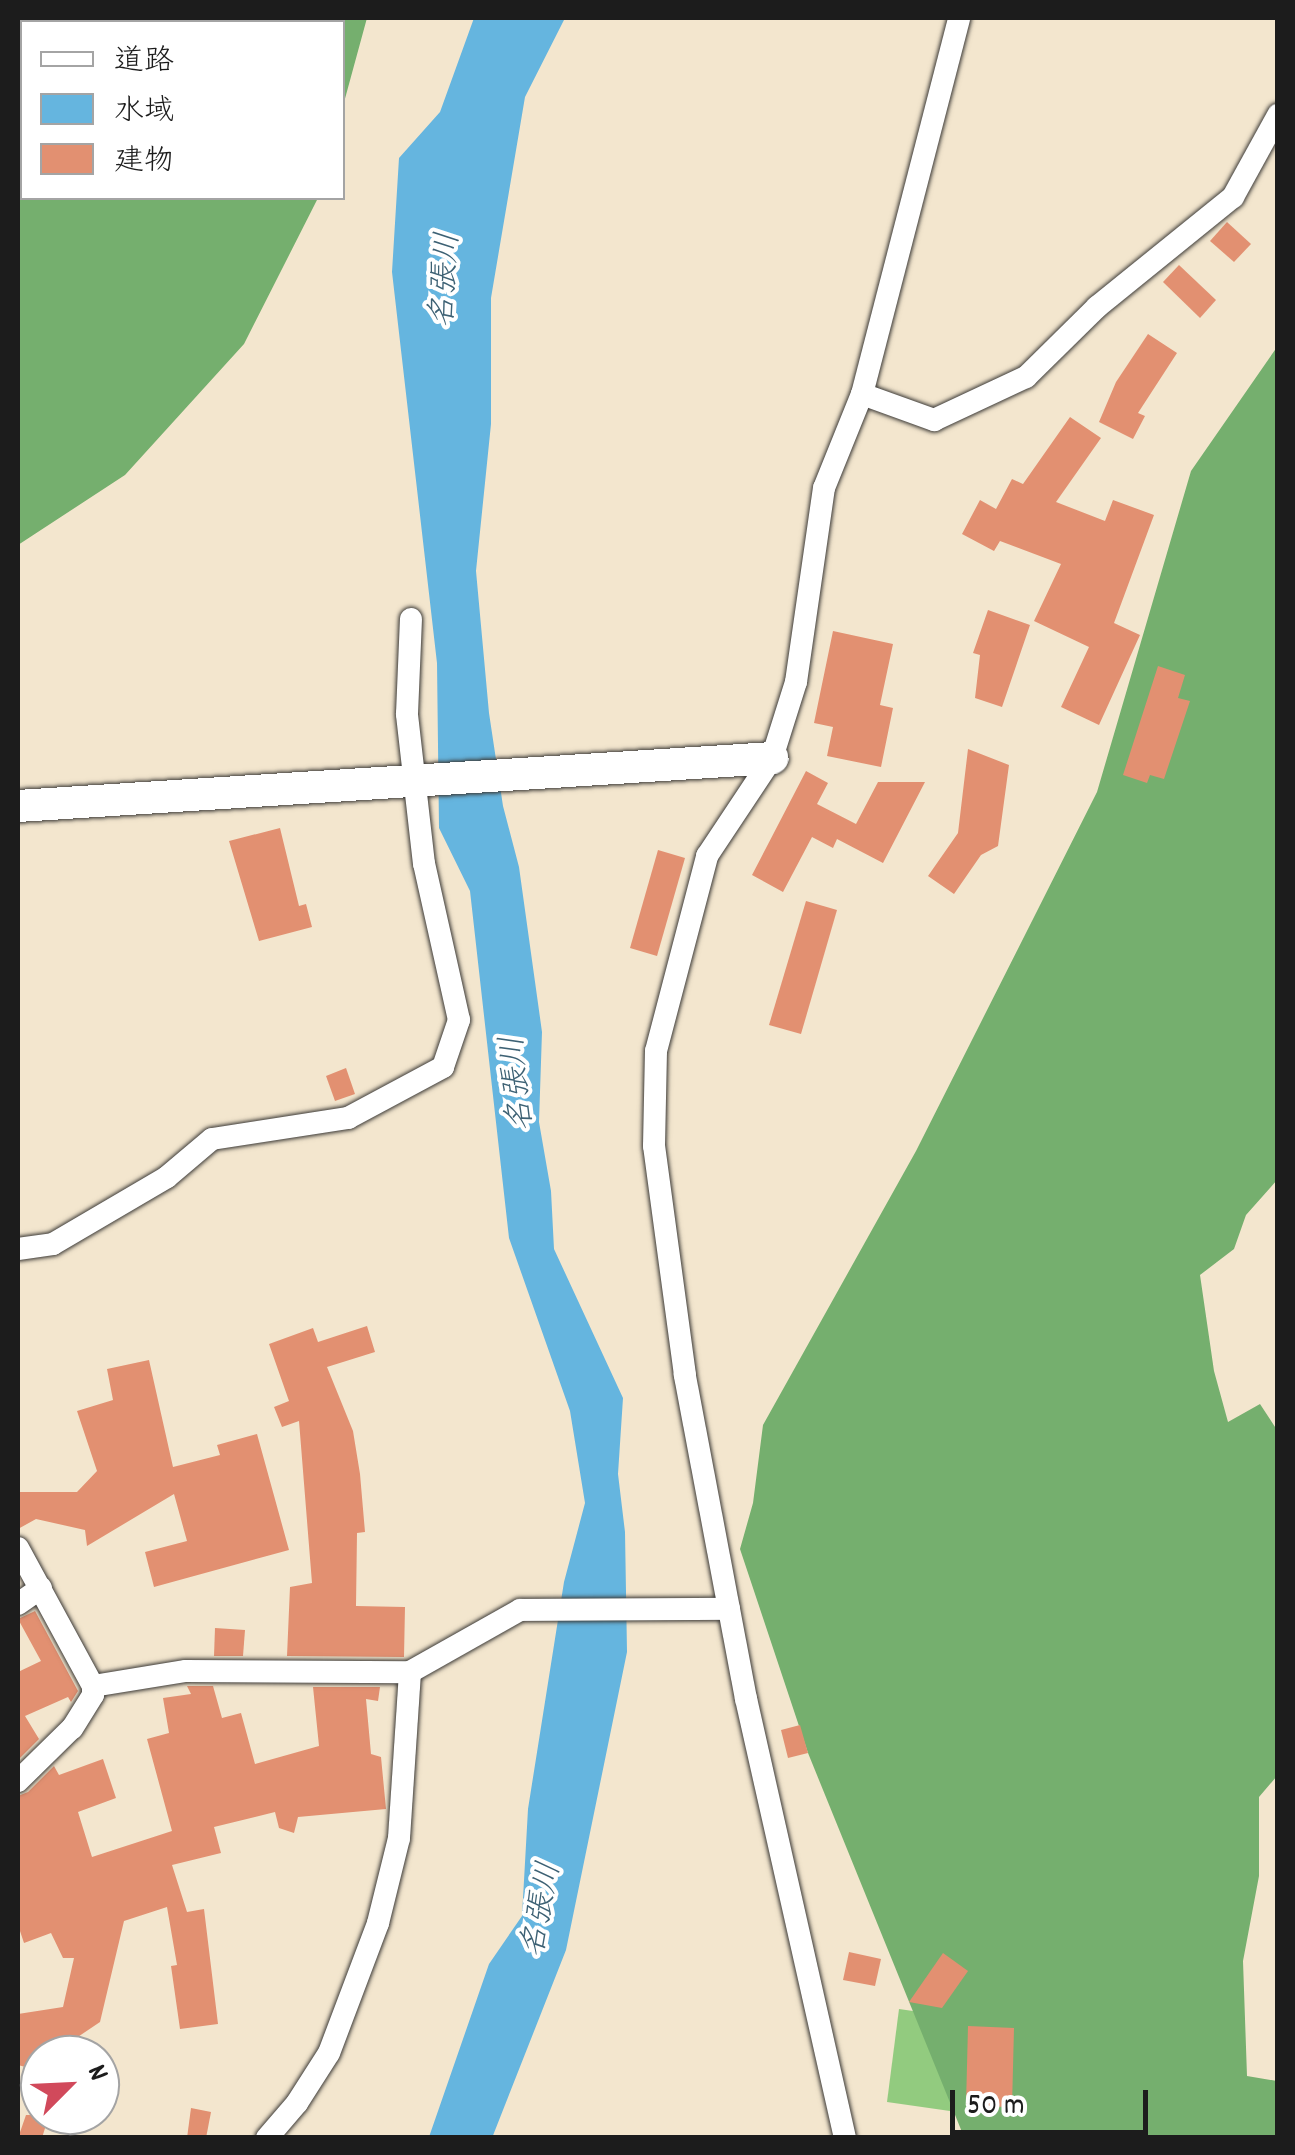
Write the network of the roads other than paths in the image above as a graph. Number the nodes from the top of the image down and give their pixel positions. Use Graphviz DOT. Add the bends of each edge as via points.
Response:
graph roads {
  1 [pos="959,18"];
  2 [pos="1278,115"];
  3 [pos="862,394"];
  4 [pos="411,619"];
  5 [pos="772,758"];
  6 [pos="415,780"];
  7 [pos="18,806"];
  8 [pos="18,1249"];
  9 [pos="18,1548"];
  10 [pos="41,1588"];
  11 [pos="18,1604"];
  12 [pos="728,1609"];
  13 [pos="410,1672"];
  14 [pos="93,1686"];
  15 [pos="18,1782"];
  16 [pos="267,2138"];
  17 [pos="845,2138"];
  1 -- 3 [label="street"];
  2 -- 3 [label="street" via="1233,197 1097,307 1026,377 934,420"];
  3 -- 5 [label="street" via="824,488 796,682"];
  4 -- 6 [label="street" via="407,714"];
  5 -- 6 [label="street"];
  5 -- 12 [label="street" via="707,856 656,1051 654,1146 685,1375"];
  6 -- 7 [label="street"];
  6 -- 8 [label="street" via="424,864 459,1020 444,1068 348,1118 212,1140 168,1177 53,1244"];
  9 -- 10 [label="street"];
  10 -- 11 [label="street"];
  10 -- 14 [label="street"];
  12 -- 13 [label="street" via="520,1610"];
  12 -- 17 [label="street"];
  13 -- 14 [label="street" via="186,1671"];
  13 -- 16 [label="street" via="399,1838 378,1923 329,2053 298,2104"];
  14 -- 15 [label="street" via="72,1728"];
}
